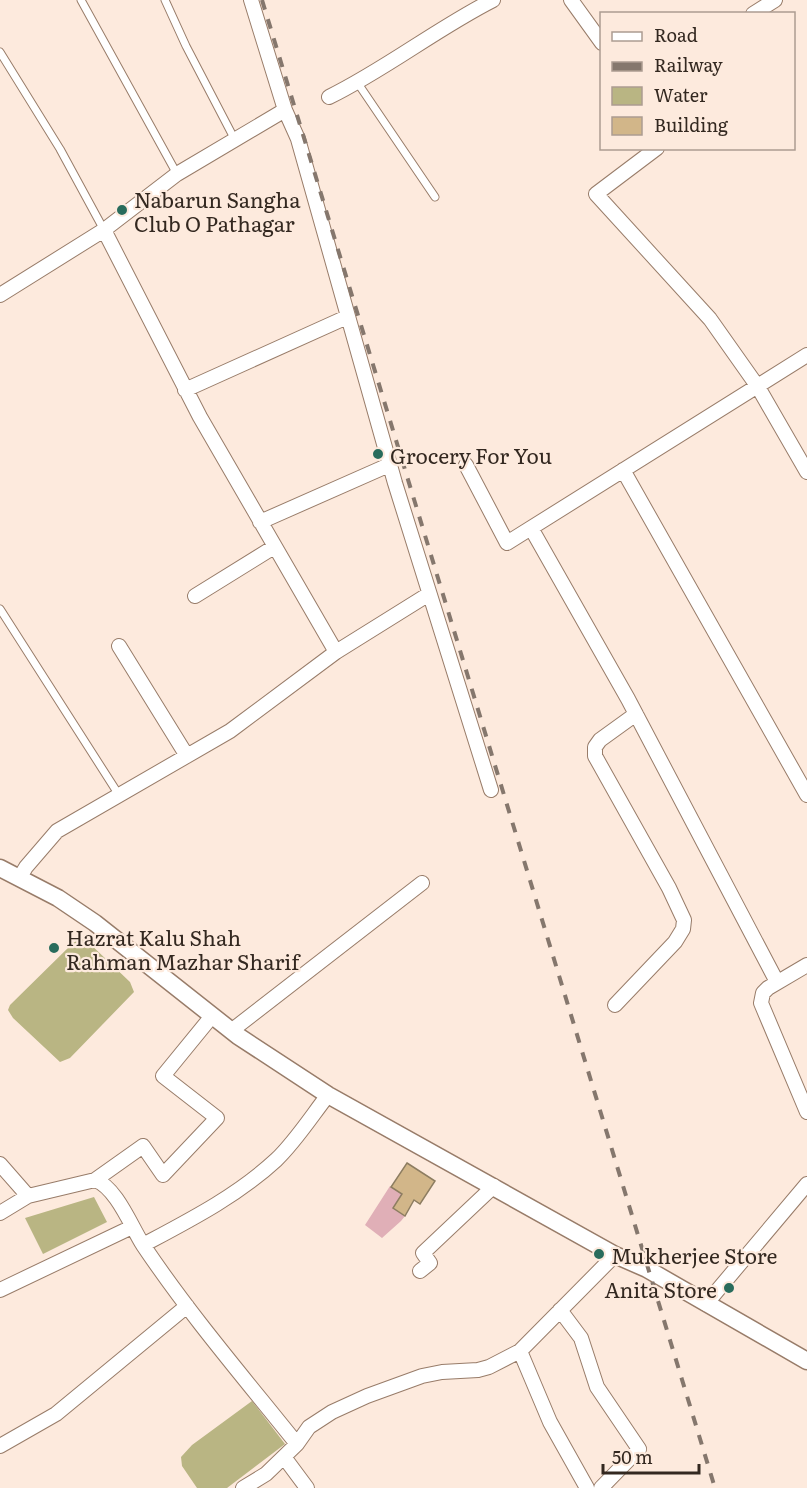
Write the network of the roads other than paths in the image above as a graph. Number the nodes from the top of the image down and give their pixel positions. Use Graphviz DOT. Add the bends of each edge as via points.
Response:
graph roads {
  1 [pos="81,0"];
  2 [pos="165,0"];
  3 [pos="251,0"];
  4 [pos="493,0"];
  5 [pos="571,0"];
  6 [pos="776,0"];
  7 [pos="756,12"];
  8 [pos="600,40"];
  9 [pos="0,52"];
  10 [pos="357,82"];
  11 [pos="329,97"];
  12 [pos="285,111"];
  13 [pos="235,140"];
  14 [pos="654,150"];
  15 [pos="177,174"];
  16 [pos="435,197"];
  17 [pos="104,230"];
  18 [pos="0,295"];
  19 [pos="347,317"];
  20 [pos="807,356"];
  21 [pos="758,387"];
  22 [pos="185,390"];
  23 [pos="389,465"];
  24 [pos="466,465"];
  25 [pos="623,470"];
  26 [pos="807,472"];
  27 [pos="260,522"];
  28 [pos="531,528"];
  29 [pos="274,547"];
  30 [pos="429,594"];
  31 [pos="195,596"];
  32 [pos="0,609"];
  33 [pos="119,646"];
  34 [pos="336,652"];
  35 [pos="636,714"];
  36 [pos="187,756"];
  37 [pos="805,789"];
  38 [pos="490,790"];
  39 [pos="118,795"];
  40 [pos="6,872"];
  41 [pos="422,883"];
  42 [pos="807,965"];
  43 [pos="777,982"];
  44 [pos="615,1005"];
  45 [pos="212,1016"];
  46 [pos="231,1031"];
  47 [pos="328,1095"];
  48 [pos="807,1112"];
  49 [pos="0,1164"];
  50 [pos="95,1180"];
  51 [pos="807,1184"];
  52 [pos="494,1186"];
  53 [pos="28,1196"];
  54 [pos="0,1213"];
  55 [pos="132,1227"];
  56 [pos="143,1245"];
  57 [pos="615,1255"];
  58 [pos="420,1271"];
  59 [pos="0,1290"];
  60 [pos="706,1304"];
  61 [pos="187,1306"];
  62 [pos="560,1310"];
  63 [pos="520,1351"];
  64 [pos="807,1361"];
  65 [pos="297,1444"];
  66 [pos="0,1446"];
  67 [pos="284,1457"];
  68 [pos="243,1488"];
  69 [pos="307,1488"];
  70 [pos="587,1488"];
  71 [pos="601,1488"];
  1 -- 15 [label="lane"];
  2 -- 13 [label="lane"];
  3 -- 12 [label="street"];
  4 -- 10 [label="street"];
  5 -- 8 [label="street"];
  6 -- 7 [label="street"];
  9 -- 17 [label="lane" via="60,148"];
  10 -- 11 [label="street"];
  10 -- 16 [label="lane"];
  12 -- 13 [label="street"];
  12 -- 19 [label="street" via="298,139"];
  13 -- 15 [label="street"];
  14 -- 21 [label="street" via="596,194 710,319"];
  15 -- 17 [label="street"];
  17 -- 18 [label="street"];
  17 -- 22 [label="street"];
  19 -- 22 [label="street"];
  19 -- 23 [label="street"];
  20 -- 21 [label="street"];
  21 -- 25 [label="street"];
  21 -- 26 [label="street"];
  22 -- 27 [label="street"];
  23 -- 27 [label="street"];
  23 -- 30 [label="street"];
  24 -- 28 [label="street" via="507,543"];
  25 -- 28 [label="street"];
  25 -- 37 [label="street"];
  27 -- 29 [label="street"];
  28 -- 35 [label="street"];
  29 -- 31 [label="street"];
  29 -- 34 [label="street"];
  30 -- 34 [label="street"];
  30 -- 38 [label="street"];
  32 -- 39 [label="lane"];
  33 -- 36 [label="street"];
  34 -- 36 [label="street" via="230,731"];
  35 -- 43 [label="street"];
  35 -- 44 [label="street" via="600,740 594,747 595,756 684,920 675,942"];
  36 -- 39 [label="street"];
  39 -- 40 [label="street" via="57,831 26,867"];
  40 -- 45 [label="street" via="58,898"];
  41 -- 46 [label="street"];
  42 -- 43 [label="street"];
  43 -- 48 [label="street" via="763,993 761,1003"];
  45 -- 46 [label="street"];
  45 -- 50 [label="street" via="163,1076 217,1118 163,1175 143,1146"];
  46 -- 47 [label="street"];
  47 -- 52 [label="street"];
  47 -- 56 [label="street" via="278,1158 258,1176 219,1204"];
  49 -- 53 [label="street"];
  50 -- 53 [label="street"];
  50 -- 55 [label="street" via="108,1188"];
  51 -- 60 [label="street"];
  52 -- 57 [label="street"];
  52 -- 58 [label="street" via="423,1253 430,1263"];
  53 -- 54 [label="street"];
  55 -- 56 [label="street"];
  55 -- 59 [label="street"];
  56 -- 61 [label="street"];
  57 -- 60 [label="street"];
  57 -- 62 [label="street"];
  60 -- 64 [label="street"];
  61 -- 65 [label="street"];
  61 -- 66 [label="street" via="56,1414"];
  62 -- 63 [label="street"];
  62 -- 71 [label="street" via="581,1338 597,1387 639,1449"];
  63 -- 65 [label="street" via="489,1367 430,1374 367,1396 317,1420"];
  63 -- 70 [label="street" via="550,1422"];
  65 -- 67 [label="street"];
  67 -- 68 [label="street"];
  67 -- 69 [label="street"];
}
